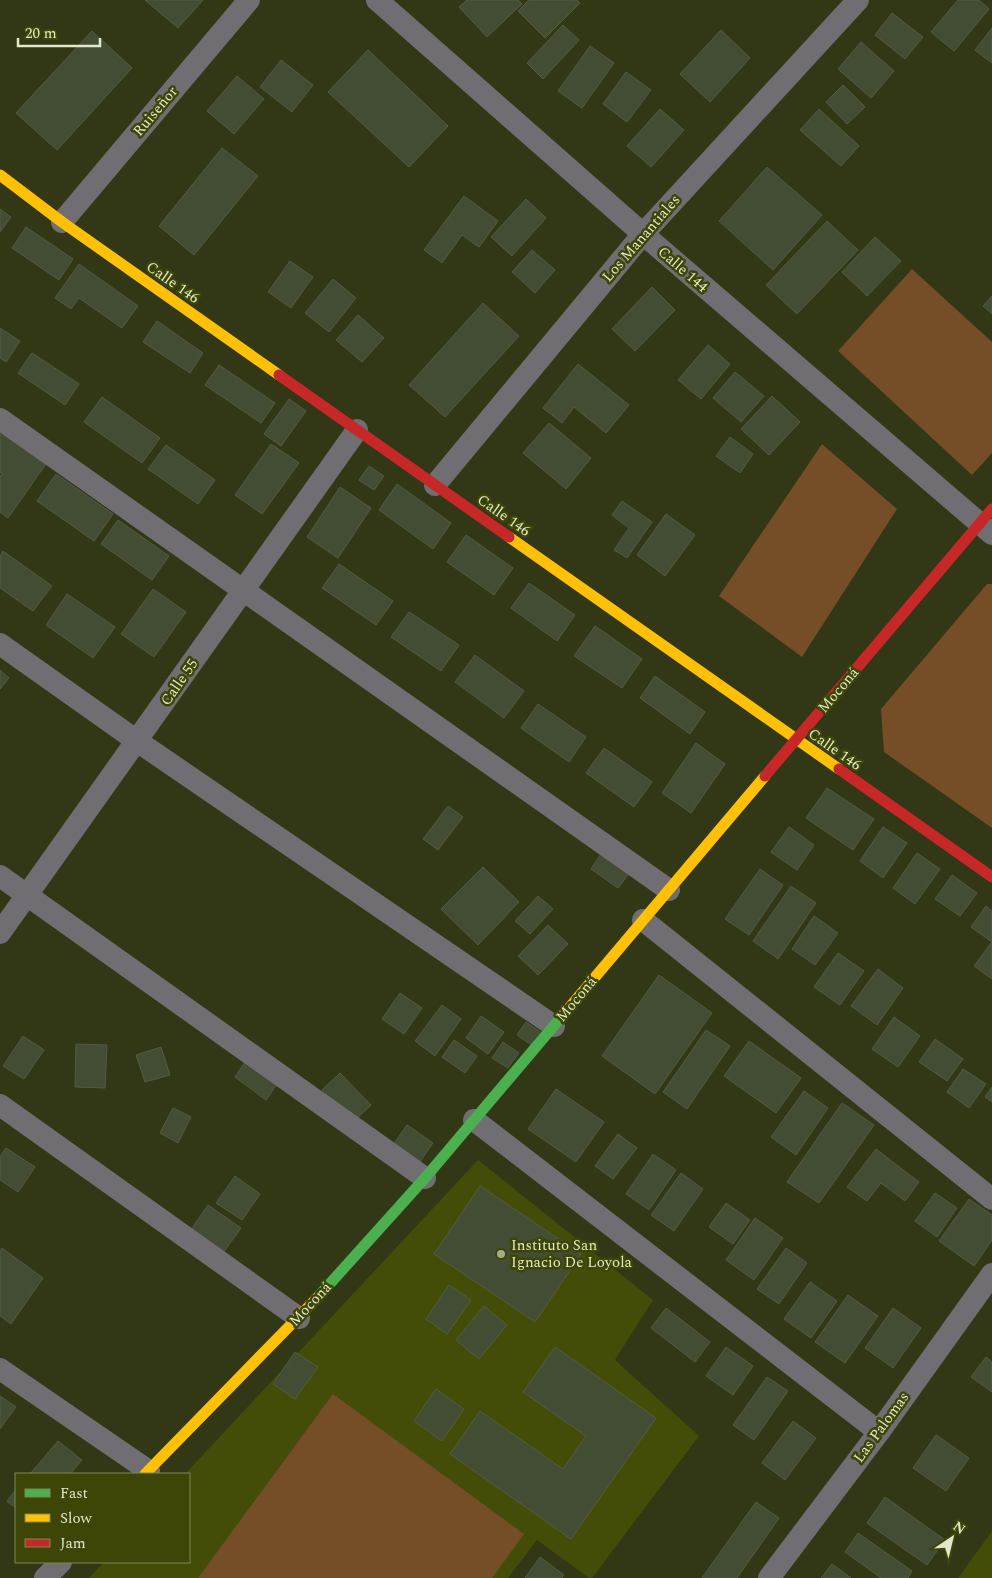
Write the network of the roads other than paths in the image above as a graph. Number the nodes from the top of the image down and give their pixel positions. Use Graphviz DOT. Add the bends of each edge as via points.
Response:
graph roads {
  1 [pos="249,0"];
  2 [pos="377,0"];
  3 [pos="858,0"];
  4 [pos="0,175"];
  5 [pos="62,222"];
  6 [pos="643,234"];
  7 [pos="0,419"];
  8 [pos="357,430"];
  9 [pos="435,485"];
  10 [pos="988,522"];
  11 [pos="244,591"];
  12 [pos="0,644"];
  13 [pos="796,740"];
  14 [pos="137,741"];
  15 [pos="0,876"];
  16 [pos="992,877"];
  17 [pos="669,890"];
  18 [pos="28,896"];
  19 [pos="644,920"];
  20 [pos="0,933"];
  21 [pos="554,1026"];
  22 [pos="0,1105"];
  23 [pos="474,1120"];
  24 [pos="426,1178"];
  25 [pos="992,1199"];
  26 [pos="992,1274"];
  27 [pos="299,1318"];
  28 [pos="0,1369"];
  29 [pos="878,1432"];
  30 [pos="147,1472"];
  31 [pos="60,1563"];
  32 [pos="45,1578"];
  33 [pos="768,1578"];
  1 -- 5 [label="street, Ruiseñor"];
  2 -- 6 [label="street, Calle 144"];
  3 -- 6 [label="street, Los Manantiales"];
  4 -- 5 [label="street, Calle 146"];
  5 -- 8 [label="street, Calle 146"];
  6 -- 9 [label="street, Los Manantiales"];
  6 -- 10 [label="street, Calle 144"];
  7 -- 11 [label="street"];
  8 -- 9 [label="street, Calle 146"];
  8 -- 11 [label="street, Calle 55"];
  9 -- 13 [label="street, Calle 146"];
  10 -- 13 [label="street, Moconá"];
  11 -- 14 [label="street, Calle 55"];
  11 -- 17 [label="street"];
  12 -- 14 [label="street"];
  13 -- 16 [label="street, Calle 146"];
  13 -- 17 [label="street, Moconá"];
  14 -- 18 [label="street, Calle 55"];
  14 -- 21 [label="street"];
  15 -- 18 [label="street"];
  17 -- 19 [label="street, Moconá"];
  18 -- 20 [label="street, Calle 55"];
  18 -- 24 [label="street"];
  19 -- 21 [label="street, Moconá"];
  19 -- 25 [label="street"];
  21 -- 23 [label="street, Moconá"];
  22 -- 27 [label="street"];
  23 -- 24 [label="street, Moconá"];
  23 -- 29 [label="street"];
  24 -- 27 [label="street, Moconá"];
  26 -- 29 [label="street, Las Palomas"];
  27 -- 30 [label="street, Moconá"];
  28 -- 30 [label="street"];
  29 -- 33 [label="street, Las Palomas"];
  31 -- 32 [label="street"];
}
